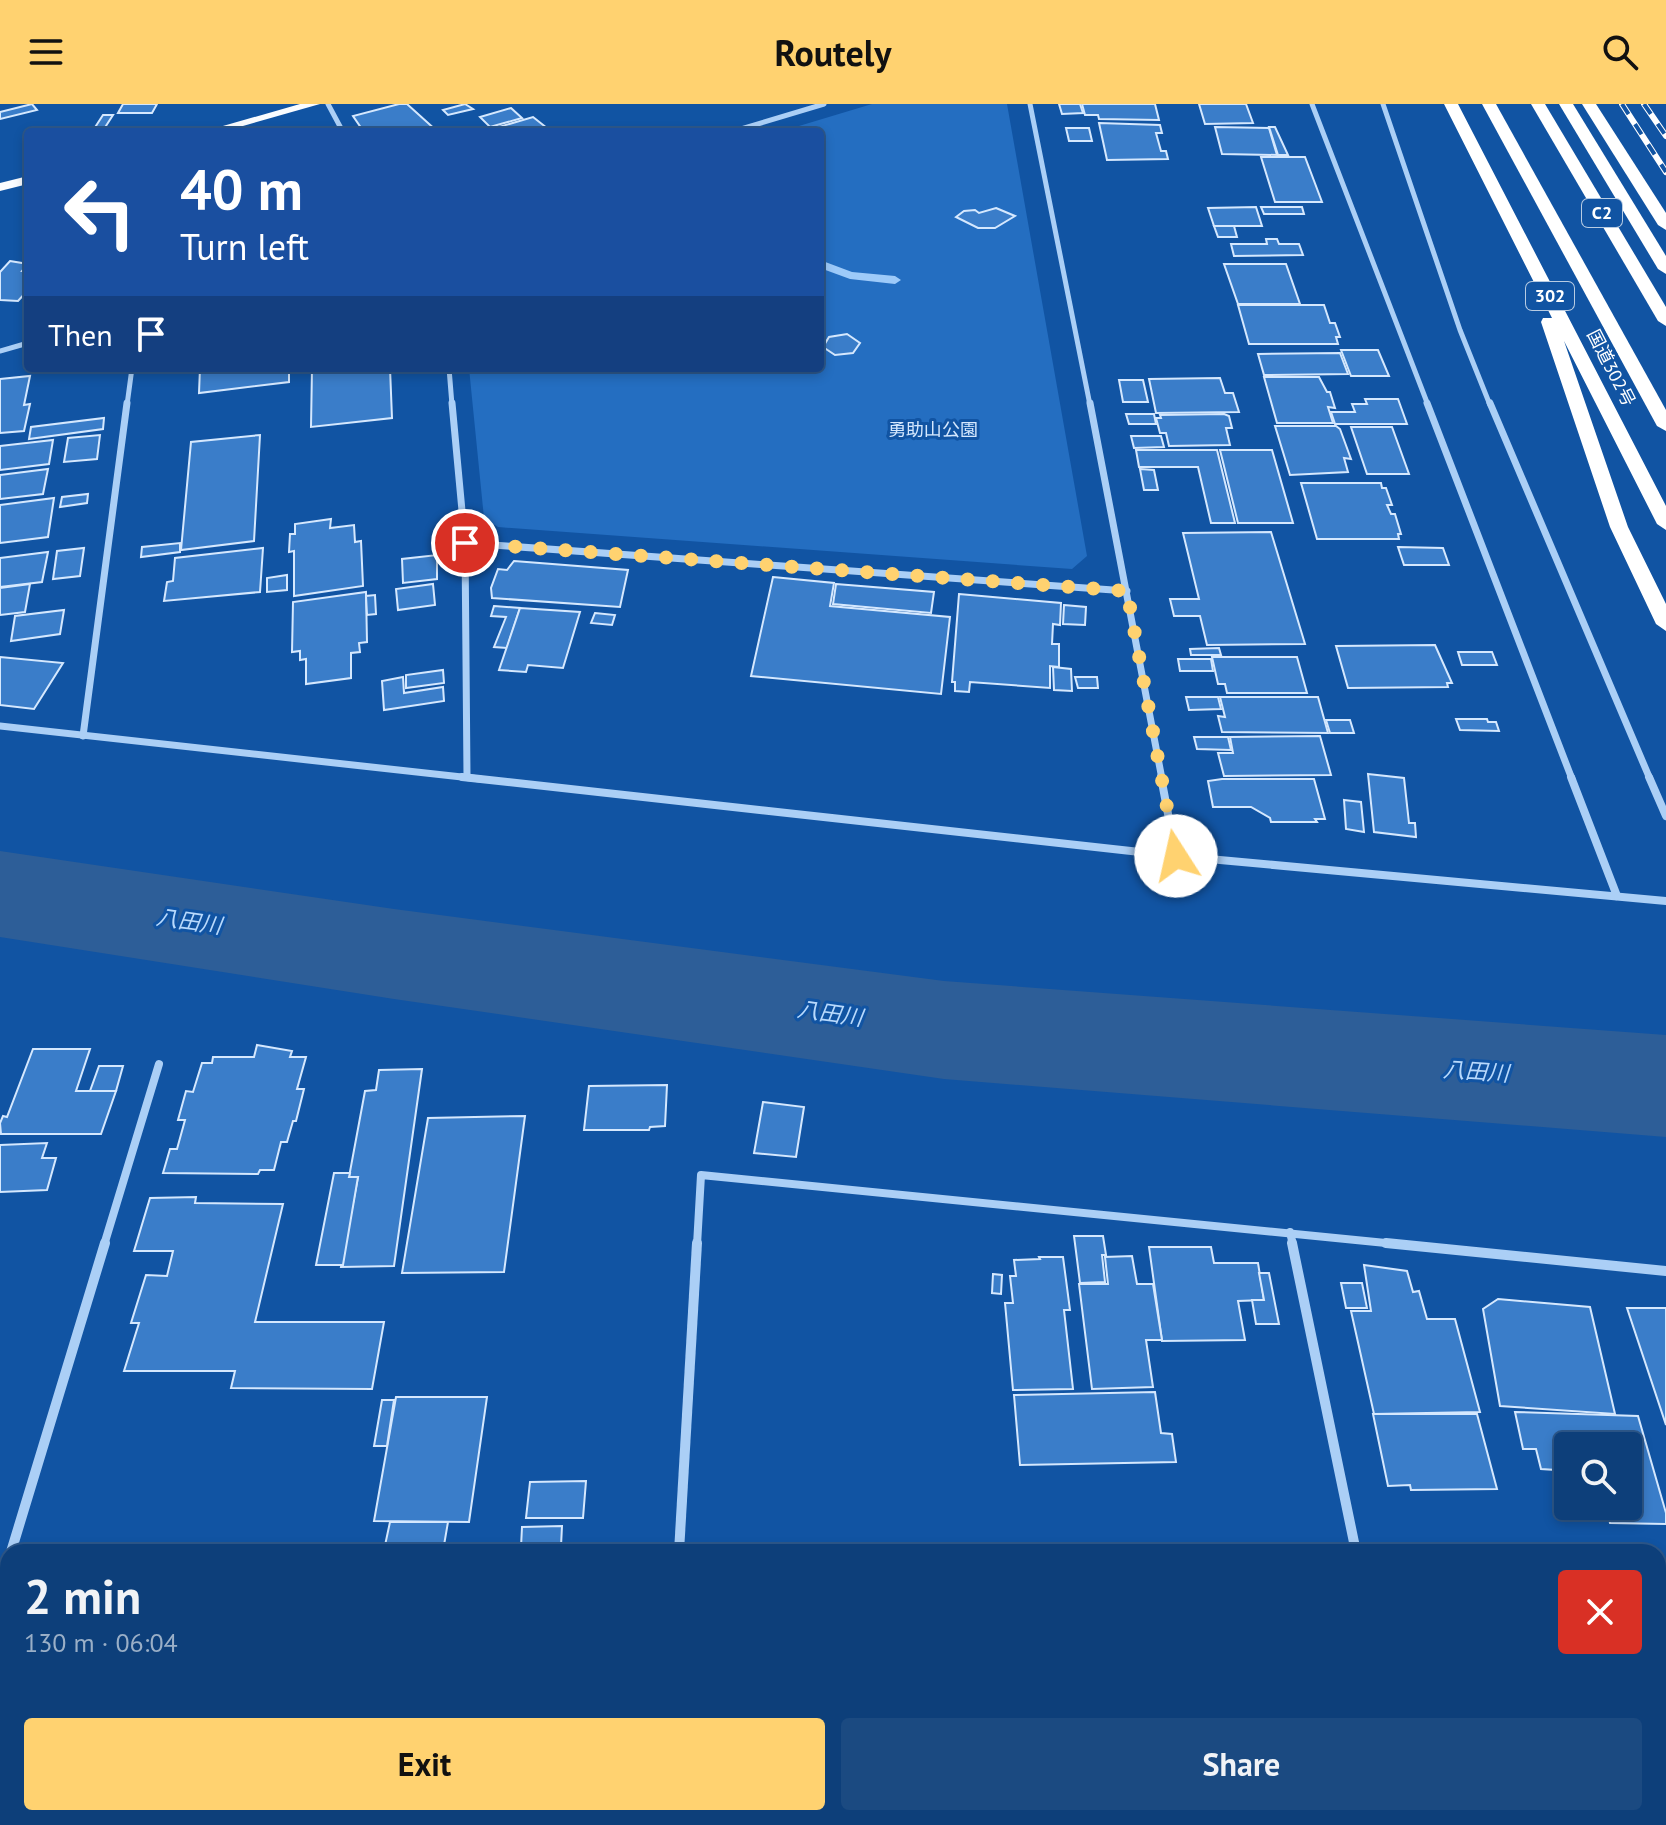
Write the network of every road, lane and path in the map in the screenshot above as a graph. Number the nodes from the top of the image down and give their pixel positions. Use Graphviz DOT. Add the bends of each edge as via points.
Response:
graph roads {
  1 [pos="314,104"];
  2 [pos="328,104"];
  3 [pos="824,104"];
  4 [pos="1030,104"];
  5 [pos="1312,104"];
  6 [pos="1383,104"];
  7 [pos="1451,104"];
  8 [pos="1489,104"];
  9 [pos="1538,104"];
  10 [pos="1566,104"];
  11 [pos="1589,104"];
  12 [pos="223,128"];
  13 [pos="341,128"];
  14 [pos="744,128"];
  15 [pos="24,181"];
  16 [pos="0,187"];
  17 [pos="1666,225"];
  18 [pos="1520,236"];
  19 [pos="1666,269"];
  20 [pos="1666,321"];
  21 [pos="24,344"];
  22 [pos="0,351"];
  23 [pos="131,372"];
  24 [pos="449,372"];
  25 [pos="1666,426"];
  26 [pos="1666,524"];
  27 [pos="465,543"];
  28 [pos="1127,591"];
  29 [pos="1666,624"];
  30 [pos="0,726"];
  31 [pos="83,736"];
  32 [pos="467,776"];
  33 [pos="1666,816"];
  34 [pos="1176,856"];
  35 [pos="1617,896"];
  36 [pos="1666,901"];
  37 [pos="159,1064"];
  38 [pos="1290,1232"];
  39 [pos="1666,1271"];
  40 [pos="13,1544"];
  41 [pos="679,1544"];
  42 [pos="1354,1544"];
  1 -- 12 [label="main road"];
  2 -- 13 [label="street"];
  3 -- 14 [label="street"];
  4 -- 28 [label="street"];
  5 -- 35 [label="street"];
  6 -- 33 [label="street" via="1455,315"];
  7 -- 18 [label="highway, 国道302号 / 302"];
  8 -- 25 [label="highway, C2"];
  9 -- 20 [label="highway, C2"];
  10 -- 19 [label="highway"];
  11 -- 17 [label="highway"];
  15 -- 16 [label="main road"];
  18 -- 26 [label="highway, 国道302号 / 302"];
  18 -- 29 [label="highway" via="1619,527"];
  21 -- 22 [label="street"];
  23 -- 31 [label="street"];
  24 -- 27 [label="street"];
  27 -- 28 [label="street"];
  27 -- 32 [label="street"];
  28 -- 34 [label="street"];
  30 -- 31 [label="street"];
  31 -- 32 [label="street"];
  32 -- 34 [label="street"];
  34 -- 35 [label="street"];
  35 -- 36 [label="street"];
  37 -- 40 [label="street"];
  38 -- 39 [label="street"];
  38 -- 41 [label="street" via="701,1175"];
  38 -- 42 [label="street"];
}
